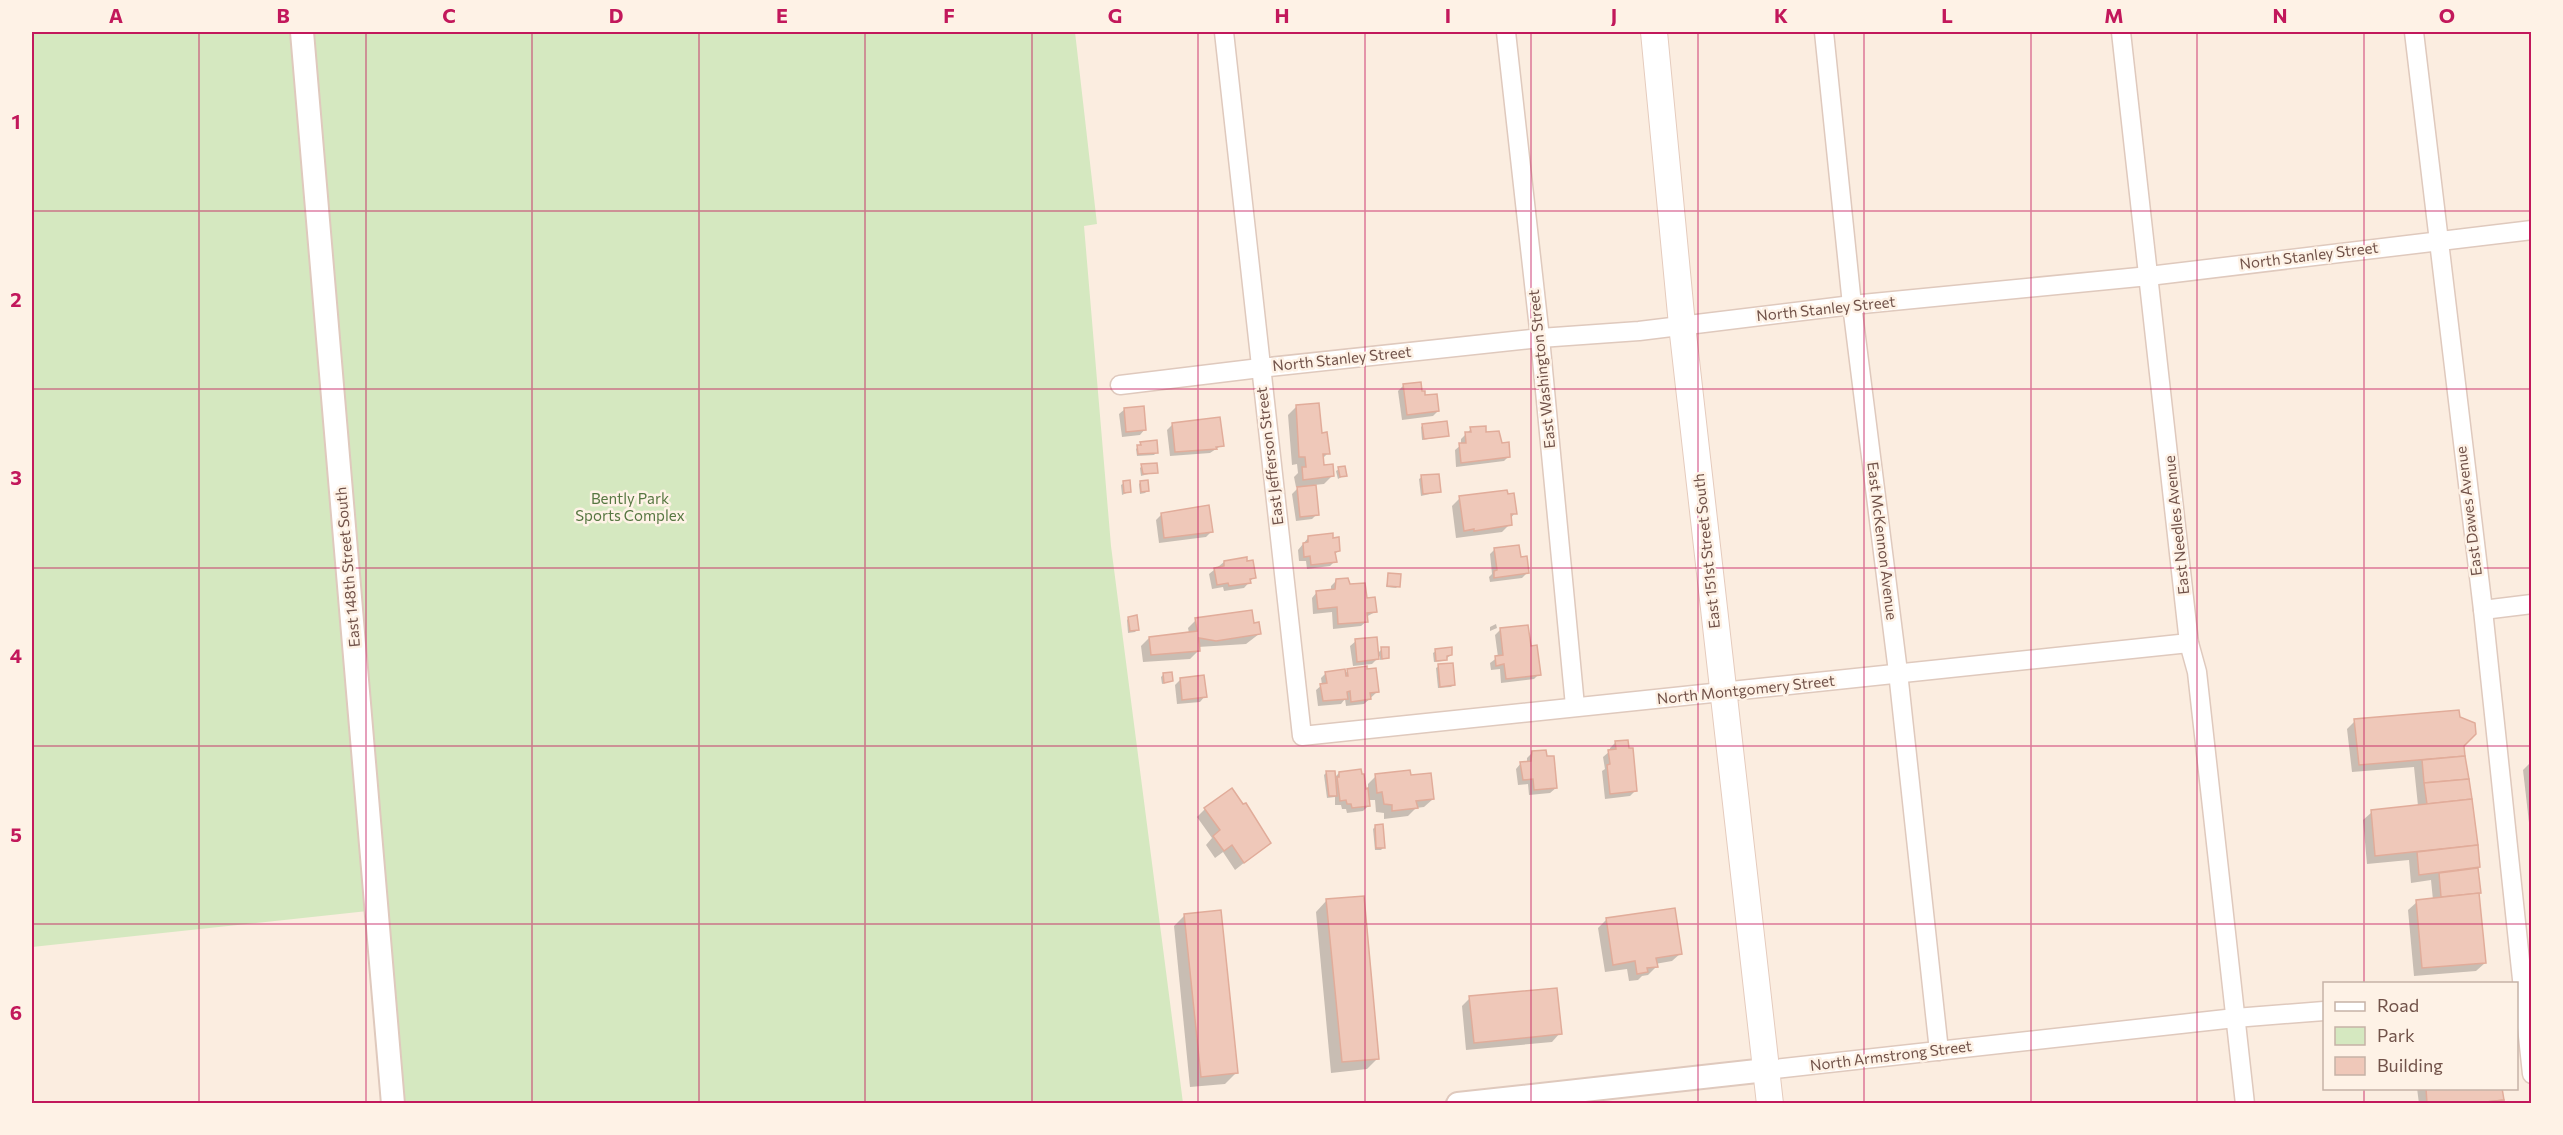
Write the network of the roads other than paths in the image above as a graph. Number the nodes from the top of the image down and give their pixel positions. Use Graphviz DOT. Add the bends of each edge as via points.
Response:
graph roads {
  1 [pos="303,32"];
  2 [pos="1224,32"];
  3 [pos="1506,32"];
  4 [pos="1654,32"];
  5 [pos="1824,32"];
  6 [pos="2121,32"];
  7 [pos="2414,32"];
  8 [pos="2532,230"];
  9 [pos="2438,240"];
  10 [pos="2149,276"];
  11 [pos="1852,305"];
  12 [pos="1682,325"];
  13 [pos="1540,338"];
  14 [pos="1260,368"];
  15 [pos="1119,385"];
  16 [pos="2532,604"];
  17 [pos="2482,610"];
  18 [pos="2190,643"];
  19 [pos="1898,672"];
  20 [pos="1723,693"];
  21 [pos="1575,706"];
  22 [pos="1302,736"];
  23 [pos="2523,990"];
  24 [pos="2323,1011"];
  25 [pos="2235,1018"];
  26 [pos="1939,1051"];
  27 [pos="1766,1070"];
  28 [pos="2532,1074"];
  29 [pos="393,1104"];
  30 [pos="1458,1104"];
  31 [pos="1770,1104"];
  32 [pos="2245,1104"];
  1 -- 29 [label="street, East 148th Street South"];
  2 -- 14 [label="street, East Jefferson Street"];
  3 -- 13 [label="street, East Washington Street"];
  4 -- 12 [label="main road, East 151st Street South"];
  5 -- 11 [label="street, East McKennon Avenue"];
  6 -- 10 [label="street, East Needles Avenue"];
  7 -- 9 [label="street, East Dawes Avenue"];
  8 -- 9 [label="street, North Stanley Street"];
  9 -- 10 [label="street, North Stanley Street"];
  9 -- 17 [label="street, East Dawes Avenue"];
  10 -- 11 [label="street, North Stanley Street"];
  10 -- 18 [label="street, East Needles Avenue"];
  11 -- 12 [label="street, North Stanley Street"];
  11 -- 19 [label="street, East McKennon Avenue"];
  12 -- 13 [label="street, North Stanley Street"];
  12 -- 20 [label="main road, East 151st Street South"];
  13 -- 14 [label="street, North Stanley Street"];
  13 -- 21 [label="street, East Washington Street"];
  14 -- 15 [label="street, North Stanley Street"];
  14 -- 22 [label="street, East Jefferson Street"];
  16 -- 17 [label="street"];
  17 -- 23 [label="street, East Dawes Avenue"];
  18 -- 19 [label="street, North Montgomery Street"];
  18 -- 25 [label="street, East Needles Avenue" via="2197,672"];
  19 -- 20 [label="street, North Montgomery Street"];
  19 -- 26 [label="street, East McKennon Avenue"];
  20 -- 21 [label="street, North Montgomery Street"];
  20 -- 27 [label="main road, East 151st Street South"];
  21 -- 22 [label="street, North Montgomery Street"];
  23 -- 28 [label="street, East Dawes Avenue"];
  24 -- 25 [label="street, North Armstrong Street"];
  25 -- 26 [label="street, North Armstrong Street"];
  25 -- 32 [label="street, East Needles Avenue"];
  26 -- 27 [label="street, North Armstrong Street"];
  27 -- 30 [label="street, North Armstrong Street"];
  27 -- 31 [label="main road, East 151st Street South"];
}
